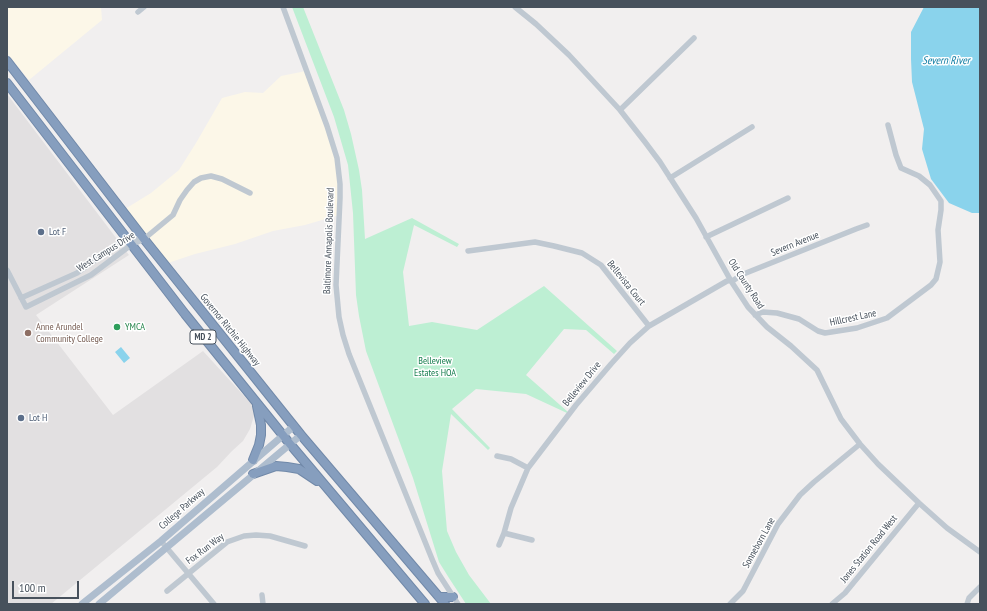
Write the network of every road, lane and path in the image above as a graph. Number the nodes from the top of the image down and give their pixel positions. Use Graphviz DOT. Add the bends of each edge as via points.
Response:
graph roads {
  1 [pos="144,7"];
  2 [pos="283,7"];
  3 [pos="515,7"];
  4 [pos="138,12"];
  5 [pos="694,38"];
  6 [pos="7,62"];
  7 [pos="7,83"];
  8 [pos="620,110"];
  9 [pos="888,125"];
  10 [pos="752,127"];
  11 [pos="670,178"];
  12 [pos="250,193"];
  13 [pos="788,198"];
  14 [pos="867,225"];
  15 [pos="706,237"];
  16 [pos="126,238"];
  17 [pos="144,239"];
  18 [pos="131,245"];
  19 [pos="468,251"];
  20 [pos="7,270"];
  21 [pos="731,281"];
  22 [pos="21,298"];
  23 [pos="755,315"];
  24 [pos="649,326"];
  25 [pos="256,402"];
  26 [pos="294,426"];
  27 [pos="283,435"];
  28 [pos="301,435"];
  29 [pos="290,444"];
  30 [pos="860,444"];
  31 [pos="497,456"];
  32 [pos="253,460"];
  33 [pos="528,468"];
  34 [pos="253,474"];
  35 [pos="328,488"];
  36 [pos="919,504"];
  37 [pos="504,533"];
  38 [pos="161,540"];
  39 [pos="532,540"];
  40 [pos="499,545"];
  41 [pos="305,546"];
  42 [pos="167,548"];
  43 [pos="980,552"];
  44 [pos="188,573"];
  45 [pos="980,587"];
  46 [pos="167,591"];
  47 [pos="262,594"];
  48 [pos="439,597"];
  49 [pos="456,601"];
  50 [pos="425,603"];
  51 [pos="82,604"];
  52 [pos="99,604"];
  53 [pos="214,604"];
  54 [pos="263,604"];
  55 [pos="445,604"];
  56 [pos="730,604"];
  57 [pos="832,604"];
  58 [pos="967,604"];
  1 -- 4 [label="street"];
  2 -- 49 [label="street, Baltimore Annapolis Boulevard" via="337,158 340,198 336,285 343,335 432,559"];
  3 -- 8 [label="street, Old County Road" via="554,41"];
  5 -- 8 [label="street"];
  6 -- 17 [label="highway, Governor Ritchie Highway / MD 2"];
  7 -- 16 [label="highway, MD 2"];
  8 -- 11 [label="street, Old County Road"];
  9 -- 23 [label="street, Hillcrest Lane" via="901,168 919,176 930,185 941,201 938,222 940,256 936,279 887,318 857,328 825,333 799,319 784,315 763,312"];
  10 -- 11 [label="street"];
  11 -- 15 [label="street, Old County Road"];
  12 -- 17 [label="street" via="222,179 212,176 201,178 187,190 173,215"];
  13 -- 15 [label="street"];
  14 -- 21 [label="street, Severn Avenue"];
  15 -- 21 [label="street, Old County Road"];
  16 -- 17 [label="street, West Campus Drive"];
  16 -- 18 [label="highway, MD 2"];
  16 -- 22 [label="street, West Campus Drive" via="77,273"];
  17 -- 18 [label="street, West Campus Drive"];
  17 -- 26 [label="highway, Governor Ritchie Highway / MD 2"];
  18 -- 22 [label="street, West Campus Drive" via="91,275 26,307"];
  18 -- 25 [label="highway, MD 2"];
  19 -- 24 [label="street, Bellevista Court" via="535,242 582,253 601,265"];
  20 -- 22 [label="street, West Campus Drive"];
  21 -- 23 [label="street, Old County Road"];
  21 -- 24 [label="street, Belleview Drive"];
  23 -- 30 [label="street, Old County Road" via="817,370 841,419"];
  24 -- 33 [label="street, Belleview Drive" via="630,343 576,405"];
  25 -- 27 [label="highway, MD 2"];
  25 -- 32 [label="highway" via="261,420 261,435"];
  26 -- 27 [label="main road, College Parkway"];
  26 -- 28 [label="highway, Governor Ritchie Highway / MD 2"];
  27 -- 29 [label="highway, MD 2"];
  27 -- 32 [label="main road, College Parkway"];
  28 -- 29 [label="main road, College Parkway"];
  28 -- 48 [label="highway, Governor Ritchie Highway / MD 2"];
  29 -- 34 [label="main road, College Parkway"];
  29 -- 35 [label="highway, MD 2"];
  30 -- 36 [label="street, Old County Road"];
  30 -- 56 [label="street, Sonneborn Lane" via="800,495 778,524 743,591"];
  31 -- 33 [label="street" via="511,459"];
  32 -- 38 [label="main road, College Parkway"];
  33 -- 37 [label="street, Belleview Drive" via="511,508"];
  34 -- 35 [label="highway" via="276,466 292,467 308,474"];
  34 -- 42 [label="main road, College Parkway"];
  35 -- 50 [label="highway, MD 2"];
  36 -- 43 [label="street, Old County Road"];
  36 -- 57 [label="street, Jones Station Road West" via="845,593"];
  37 -- 39 [label="street"];
  37 -- 40 [label="street, Belleview Drive"];
  38 -- 42 [label="street"];
  38 -- 51 [label="main road, College Parkway"];
  41 -- 44 [label="street, Fox Run Way" via="270,536 244,536 227,542"];
  42 -- 44 [label="street"];
  42 -- 52 [label="main road, College Parkway"];
  44 -- 46 [label="street, Fox Run Way"];
  44 -- 53 [label="street"];
  45 -- 58 [label="street"];
  47 -- 54 [label="street"];
  48 -- 49 [label="highway"];
  48 -- 55 [label="highway, Governor Ritchie Highway / MD 2"];
}
